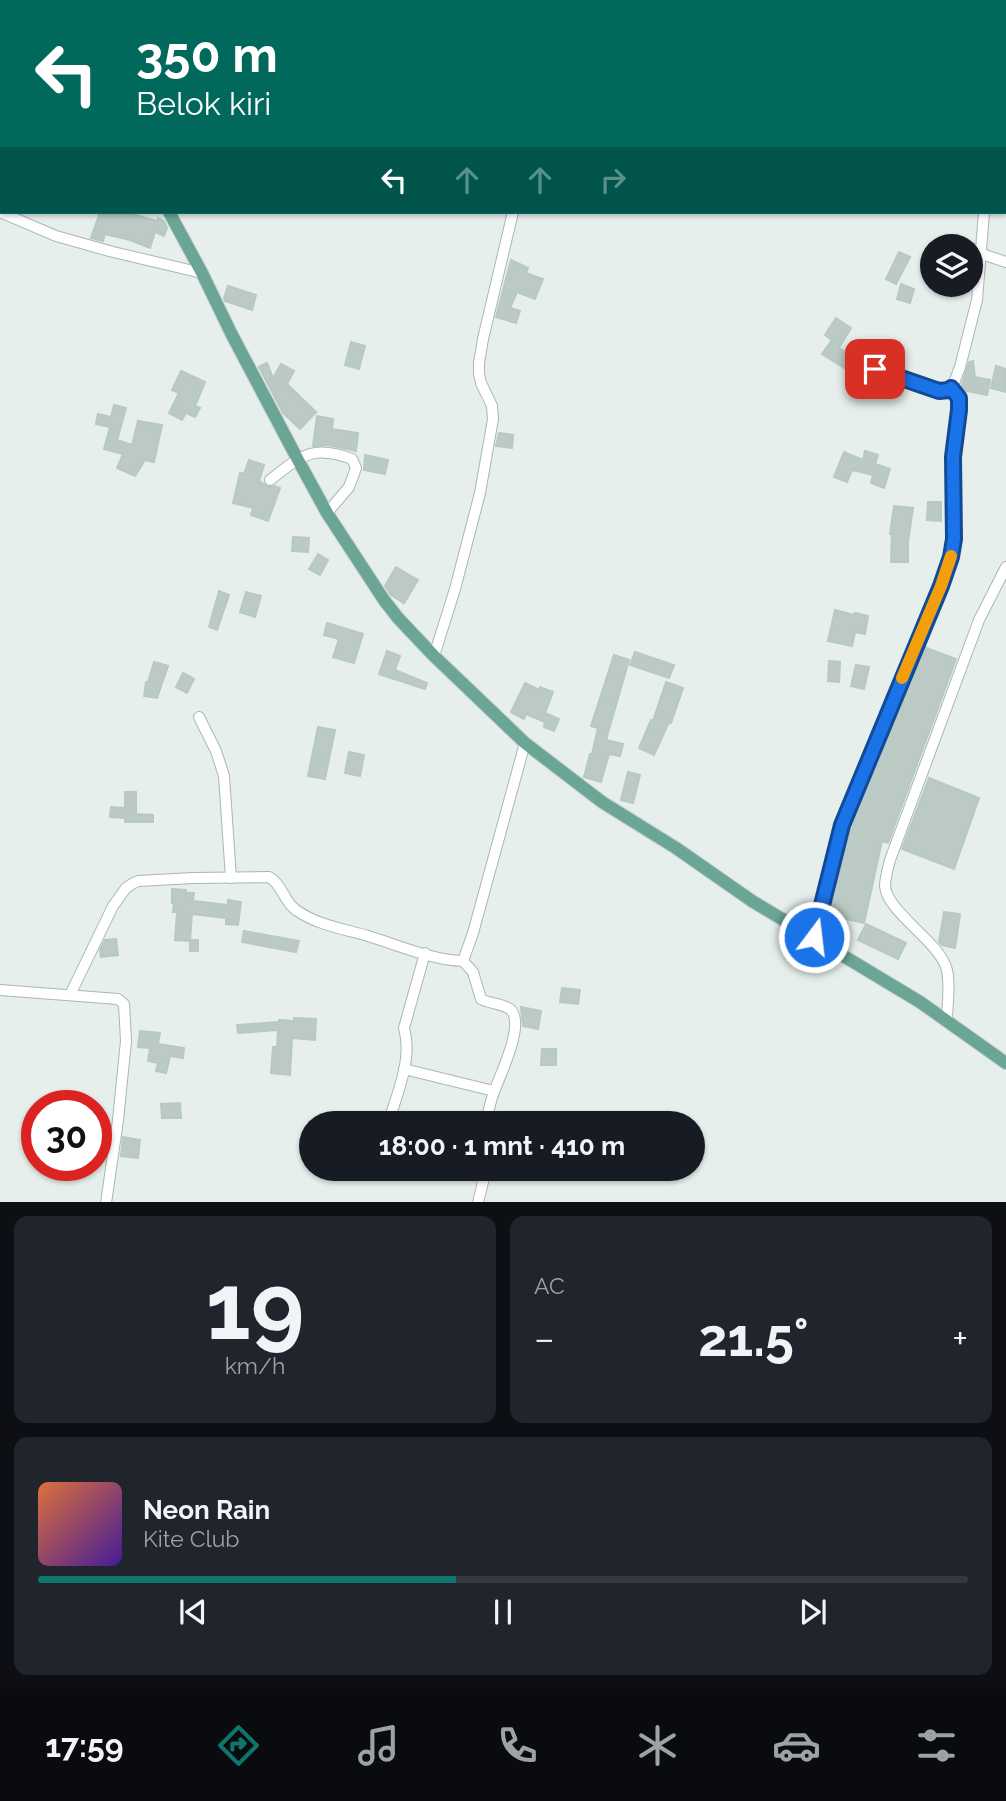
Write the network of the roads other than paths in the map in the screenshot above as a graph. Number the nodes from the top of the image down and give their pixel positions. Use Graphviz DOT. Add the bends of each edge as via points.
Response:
graph roads {
  1 [pos="5,214"];
  2 [pos="170,214"];
  3 [pos="513,214"];
  4 [pos="984,214"];
  5 [pos="983,234"];
  6 [pos="983,254"];
  7 [pos="1006,262"];
  8 [pos="202,273"];
  9 [pos="977,297"];
  10 [pos="875,369"];
  11 [pos="951,388"];
  12 [pos="298,460"];
  13 [pos="270,480"];
  14 [pos="327,513"];
  15 [pos="1006,567"];
  16 [pos="434,656"];
  17 [pos="198,717"];
  18 [pos="525,743"];
  19 [pos="230,878"];
  20 [pos="814,937"];
  21 [pos="425,953"];
  22 [pos="463,961"];
  23 [pos="0,990"];
  24 [pos="70,995"];
  25 [pos="947,1021"];
  26 [pos="1006,1063"];
  27 [pos="404,1069"];
  28 [pos="494,1091"];
  29 [pos="392,1111"];
  30 [pos="489,1111"];
  31 [pos="483,1181"];
  32 [pos="106,1202"];
  33 [pos="478,1202"];
  1 -- 8 [label="street" via="56,236"];
  2 -- 8 [label="main road"];
  3 -- 16 [label="street" via="480,363 481,383 493,419 482,482"];
  4 -- 5 [label="street"];
  6 -- 7 [label="street"];
  8 -- 12 [label="main road"];
  9 -- 11 [label="street"];
  10 -- 11 [label="street" via="939,391"];
  11 -- 20 [label="street" via="959,398 951,557 842,825"];
  12 -- 13 [label="street"];
  12 -- 14 [label="main road"];
  12 -- 14 [label="street" via="328,451 355,463 349,488"];
  14 -- 16 [label="main road" via="384,600"];
  15 -- 25 [label="street" via="975,632 890,860 885,886 887,896 941,956 948,970"];
  16 -- 18 [label="main road"];
  17 -- 19 [label="street" via="224,776"];
  18 -- 20 [label="main road" via="602,802"];
  18 -- 22 [label="street"];
  19 -- 21 [label="street" via="269,877 293,908 307,917"];
  19 -- 24 [label="street" via="138,881 126,888 113,905"];
  20 -- 25 [label="main road"];
  21 -- 22 [label="street"];
  21 -- 27 [label="street" via="404,1028 408,1054"];
  22 -- 28 [label="street" via="475,977 481,999 508,1007 515,1018 503,1074"];
  23 -- 24 [label="street"];
  24 -- 32 [label="street" via="118,999 125,1009 124,1062"];
  25 -- 26 [label="main road"];
  27 -- 28 [label="street"];
  27 -- 29 [label="street"];
  28 -- 30 [label="street"];
  31 -- 33 [label="street"];
}
